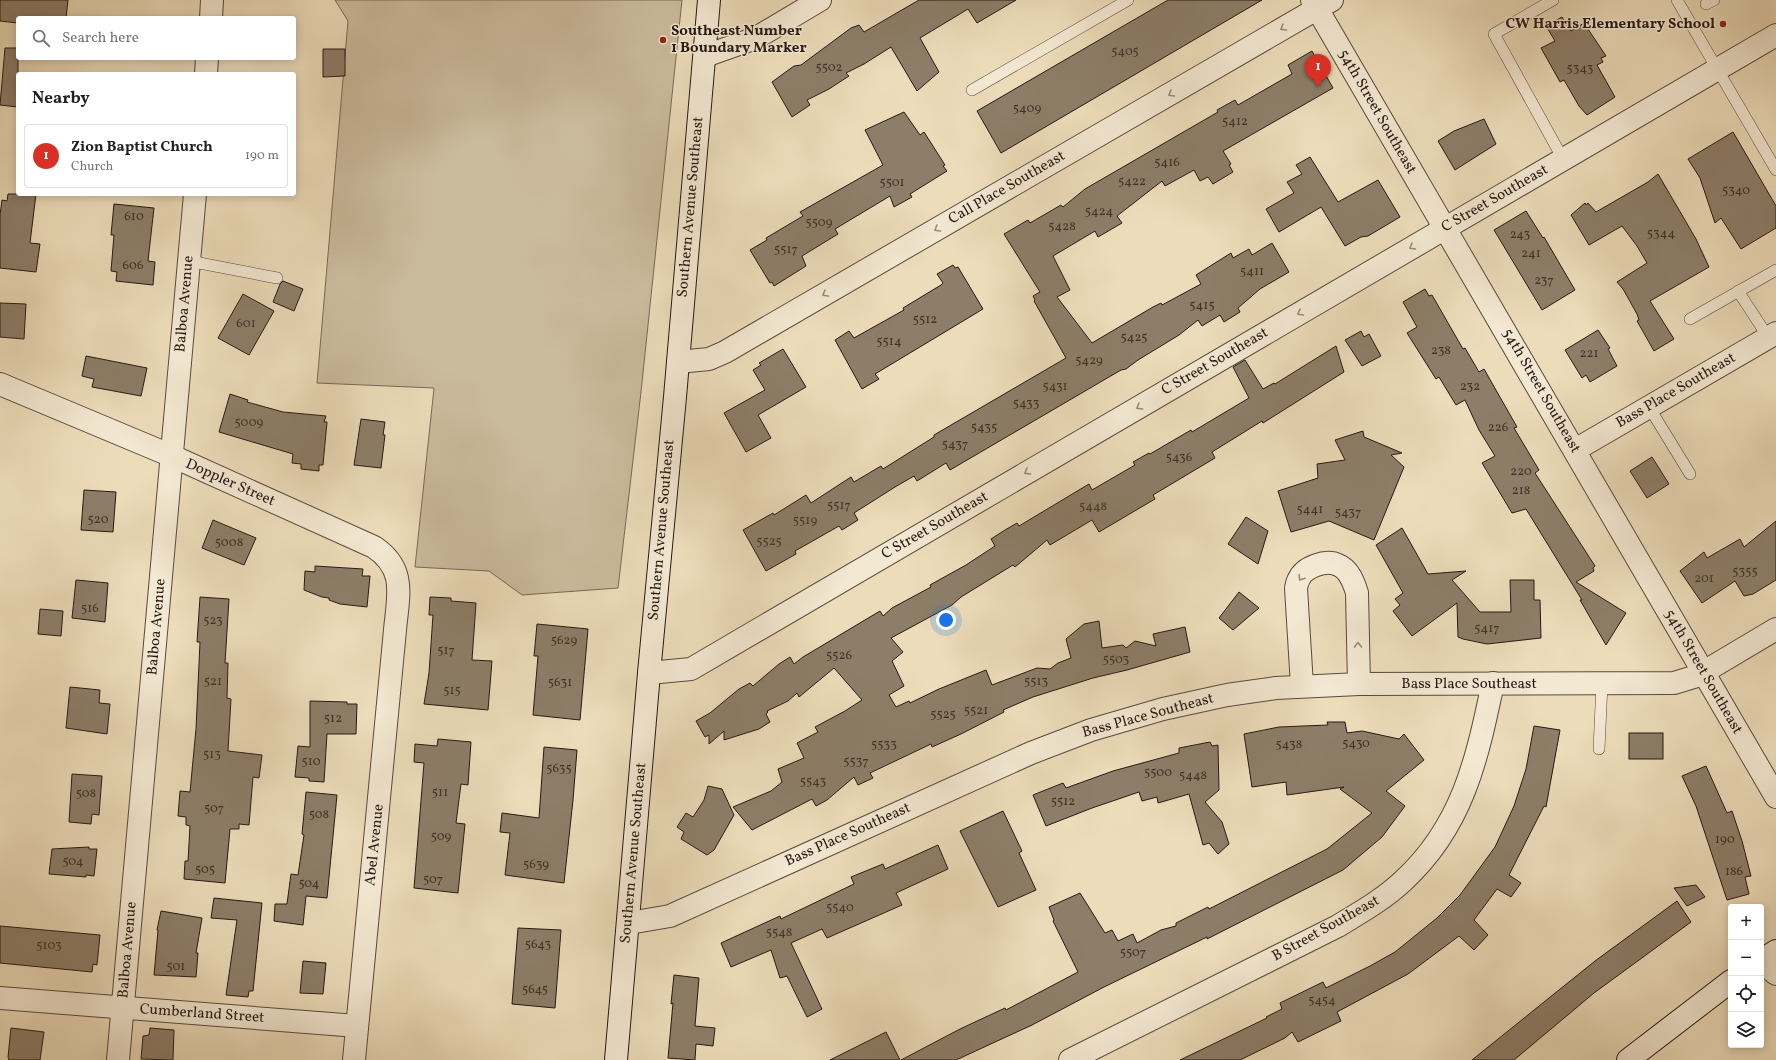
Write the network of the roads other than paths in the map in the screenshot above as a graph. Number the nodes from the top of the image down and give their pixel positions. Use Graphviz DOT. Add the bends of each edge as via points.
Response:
graph roads {
  1 [pos="212,0"];
  2 [pos="709,0"];
  3 [pos="820,0"];
  4 [pos="1128,0"];
  5 [pos="1553,0"];
  6 [pos="1677,0"];
  7 [pos="1320,3"];
  8 [pos="211,16"];
  9 [pos="1776,35"];
  10 [pos="705,56"];
  11 [pos="207,60"];
  12 [pos="1718,69"];
  13 [pos="206,72"];
  14 [pos="972,90"];
  15 [pos="1563,159"];
  16 [pos="1776,170"];
  17 [pos="195,196"];
  18 [pos="1445,227"];
  19 [pos="189,261"];
  20 [pos="1776,270"];
  21 [pos="277,278"];
  22 [pos="1738,291"];
  23 [pos="1690,319"];
  24 [pos="1772,335"];
  25 [pos="678,362"];
  26 [pos="0,384"];
  27 [pos="1649,407"];
  28 [pos="1575,450"];
  29 [pos="172,456"];
  30 [pos="1690,474"];
  31 [pos="1776,629"];
  32 [pos="395,630"];
  33 [pos="1703,672"];
  34 [pos="649,673"];
  35 [pos="1494,683"];
  36 [pos="1359,684"];
  37 [pos="1602,684"];
  38 [pos="1302,686"];
  39 [pos="1599,749"];
  40 [pos="1773,787"];
  41 [pos="1776,813"];
  42 [pos="629,923"];
  43 [pos="1776,951"];
  44 [pos="1764,959"];
  45 [pos="1764,964"];
  46 [pos="1776,974"];
  47 [pos="1728,983"];
  48 [pos="0,998"];
  49 [pos="122,1008"];
  50 [pos="357,1026"];
  51 [pos="118,1060"];
  52 [pos="354,1060"];
  53 [pos="616,1060"];
  54 [pos="1070,1060"];
  55 [pos="1628,1060"];
  1 -- 8 [label="street"];
  2 -- 10 [label="street, Southern Avenue Southeast"];
  3 -- 10 [label="street" via="756,38"];
  4 -- 14 [label="lane"];
  5 -- 15 [label="lane" via="1494,34"];
  6 -- 12 [label="lane"];
  7 -- 18 [label="street, 54th Street Southeast"];
  7 -- 25 [label="street, Call Place Southeast, one-way" via="725,352 709,359"];
  9 -- 12 [label="street, C Street Southeast"];
  10 -- 25 [label="street, Southern Avenue Southeast"];
  11 -- 13 [label="street"];
  12 -- 15 [label="street, C Street Southeast"];
  12 -- 16 [label="lane"];
  15 -- 18 [label="street, C Street Southeast"];
  17 -- 19 [label="street, Balboa Avenue"];
  18 -- 28 [label="street, 54th Street Southeast"];
  18 -- 34 [label="street, C Street Southeast, one-way" via="691,668"];
  19 -- 21 [label="lane"];
  19 -- 29 [label="street, Balboa Avenue"];
  20 -- 22 [label="lane"];
  22 -- 23 [label="lane"];
  22 -- 24 [label="lane"];
  24 -- 27 [label="street, Bass Place Southeast"];
  25 -- 34 [label="street, Southern Avenue Southeast"];
  26 -- 29 [label="street, Doppler Street"];
  27 -- 28 [label="street, Bass Place Southeast"];
  27 -- 30 [label="lane"];
  28 -- 33 [label="street, 54th Street Southeast"];
  29 -- 32 [label="street, Doppler Street" via="381,552 389,559 398,575"];
  29 -- 49 [label="street, Balboa Avenue"];
  31 -- 33 [label="street"];
  32 -- 50 [label="street, Abel Avenue"];
  33 -- 37 [label="street, Bass Place Southeast" via="1690,680 1674,683"];
  33 -- 40 [label="street, 54th Street Southeast"];
  34 -- 42 [label="street, Southern Avenue Southeast"];
  35 -- 36 [label="street, Bass Place Southeast"];
  35 -- 37 [label="street, Bass Place Southeast"];
  35 -- 54 [label="street, B Street Southeast" via="1474,766 1460,801 1427,856 1403,881 1377,902 1338,926"];
  36 -- 38 [label="street, Bass Place Southeast"];
  36 -- 38 [label="street, one-way" via="1355,588 1347,572 1338,565 1327,563 1306,570 1299,578 1296,588"];
  37 -- 39 [label="lane"];
  38 -- 42 [label="street, Bass Place Southeast" via="1227,695 1163,709 1085,732 1031,753 670,916"];
  40 -- 41 [label="street, 54th Street Southeast"];
  42 -- 53 [label="street, Southern Avenue Southeast"];
  43 -- 44 [label="street"];
  45 -- 46 [label="street"];
  47 -- 55 [label="street"];
  48 -- 49 [label="street, Cumberland Street"];
  49 -- 50 [label="street, Cumberland Street"];
  49 -- 51 [label="street, Balboa Avenue"];
  50 -- 52 [label="street, Abel Avenue"];
}
